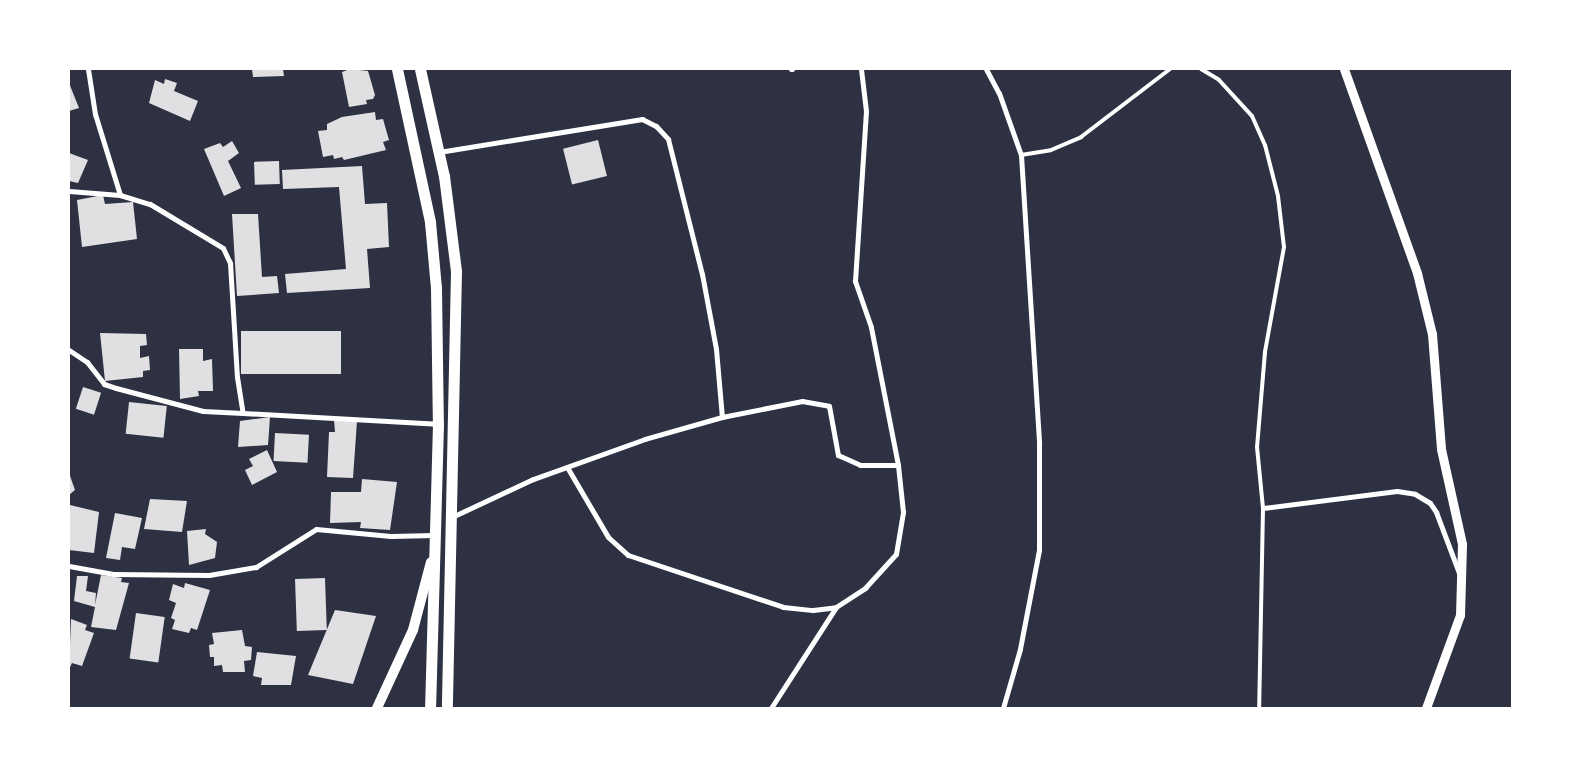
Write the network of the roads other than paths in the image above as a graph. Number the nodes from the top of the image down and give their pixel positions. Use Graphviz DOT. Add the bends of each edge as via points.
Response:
graph roads {
  1 [pos="88,69"];
  2 [pos="397,69"];
  3 [pos="420,69"];
  4 [pos="860,69"];
  5 [pos="986,69"];
  6 [pos="1170,69"];
  7 [pos="1201,69"];
  8 [pos="1344,69"];
  9 [pos="439,152"];
  10 [pos="1021,154"];
  11 [pos="69,191"];
  12 [pos="120,196"];
  13 [pos="69,350"];
  14 [pos="243,413"];
  15 [pos="722,417"];
  16 [pos="438,424"];
  17 [pos="898,465"];
  18 [pos="567,466"];
  19 [pos="1263,508"];
  20 [pos="449,518"];
  21 [pos="434,535"];
  22 [pos="433,553"];
  23 [pos="69,566"];
  24 [pos="1462,591"];
  25 [pos="836,607"];
  26 [pos="430,639"];
  27 [pos="448,640"];
  28 [pos="377,708"];
  29 [pos="430,708"];
  30 [pos="447,708"];
  31 [pos="771,708"];
  32 [pos="1003,708"];
  33 [pos="1259,708"];
  34 [pos="1426,708"];
  1 -- 12 [label="street" via="95,114"];
  2 -- 16 [label="main road" via="416,148 433,248"];
  3 -- 9 [label="main road"];
  4 -- 17 [label="street" via="866,111 855,281 871,327"];
  5 -- 10 [label="street" via="1000,93"];
  6 -- 10 [label="lane" via="1081,137 1051,150"];
  7 -- 19 [label="lane" via="1219,80 1252,116 1265,145 1282,224 1284,247 1261,387 1257,447"];
  8 -- 24 [label="street" via="1416,272 1432,334 1441,449 1462,544"];
  9 -- 15 [label="street" via="642,119 656,126 668,138 702,274 716,349"];
  9 -- 20 [label="main road" via="451,216 456,271"];
  10 -- 32 [label="street" via="1039,443 1039,550 1020,649"];
  11 -- 12 [label="street"];
  12 -- 14 [label="street" via="150,204 223,248 230,263 237,377"];
  13 -- 14 [label="street" via="87,362 95,377 116,388 203,411"];
  14 -- 16 [label="street"];
  15 -- 17 [label="street" via="802,401 829,406 838,455 860,465"];
  15 -- 18 [label="street"];
  16 -- 21 [label="main road"];
  17 -- 25 [label="street" via="903,512 896,554 865,588"];
  18 -- 20 [label="street" via="499,493"];
  18 -- 25 [label="street" via="608,537 628,554 783,607 813,610"];
  19 -- 24 [label="street" via="1388,492 1415,494 1430,503 1436,512 1460,575"];
  19 -- 33 [label="lane"];
  20 -- 27 [label="main road"];
  21 -- 22 [label="main road"];
  21 -- 23 [label="street" via="391,536 316,529 256,567 209,575 121,574"];
  22 -- 26 [label="main road"];
  22 -- 28 [label="main road" via="413,630"];
  24 -- 34 [label="street" via="1460,615"];
  25 -- 31 [label="street"];
  26 -- 27 [label="main road"];
  26 -- 29 [label="main road"];
  27 -- 30 [label="main road"];
}
